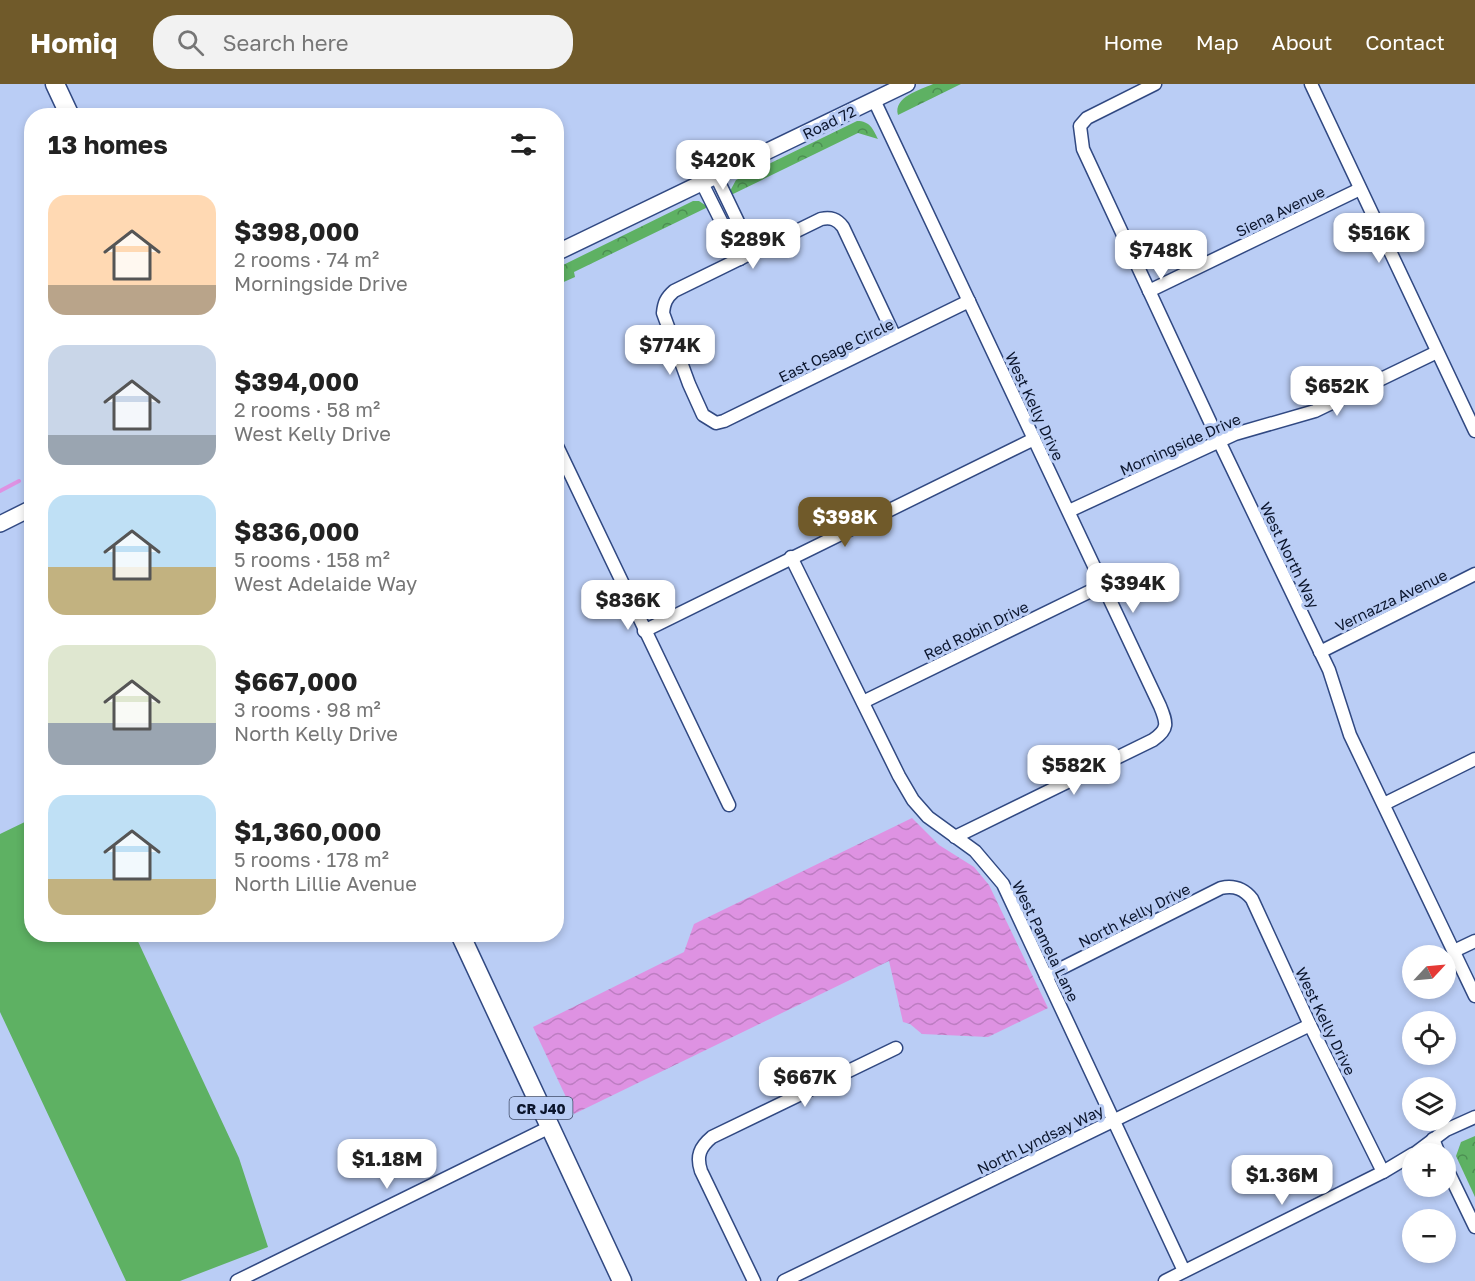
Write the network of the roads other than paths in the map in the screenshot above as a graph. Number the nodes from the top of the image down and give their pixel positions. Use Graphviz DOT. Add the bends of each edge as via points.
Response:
graph roads {
  1 [pos="55,84"];
  2 [pos="907,84"];
  3 [pos="1155,84"];
  4 [pos="1311,84"];
  5 [pos="874,100"];
  6 [pos="66,108"];
  7 [pos="709,180"];
  8 [pos="1360,189"];
  9 [pos="564,249"];
  10 [pos="753,253"];
  11 [pos="740,259"];
  12 [pos="1149,291"];
  13 [pos="969,301"];
  14 [pos="896,337"];
  15 [pos="1437,352"];
  16 [pos="1475,432"];
  17 [pos="1034,439"];
  18 [pos="1219,441"];
  19 [pos="564,461"];
  20 [pos="1069,511"];
  21 [pos="24,512"];
  22 [pos="0,524"];
  23 [pos="791,557"];
  24 [pos="1475,574"];
  25 [pos="1103,585"];
  26 [pos="644,631"];
  27 [pos="1320,652"];
  28 [pos="863,702"];
  29 [pos="1475,759"];
  30 [pos="1383,804"];
  31 [pos="729,805"];
  32 [pos="955,837"];
  33 [pos="1237,887"];
  34 [pos="1475,941"];
  35 [pos="464,942"];
  36 [pos="1451,945"];
  37 [pos="1456,950"];
  38 [pos="1456,955"];
  39 [pos="1046,976"];
  40 [pos="1475,996"];
  41 [pos="1310,1025"];
  42 [pos="896,1048"];
  43 [pos="1475,1117"];
  44 [pos="1114,1120"];
  45 [pos="550,1127"];
  46 [pos="1433,1139"];
  47 [pos="1428,1143"];
  48 [pos="1435,1143"];
  49 [pos="1402,1161"];
  50 [pos="1383,1172"];
  51 [pos="1456,1188"];
  52 [pos="1475,1227"];
  53 [pos="1184,1271"];
  54 [pos="237,1281"];
  55 [pos="622,1281"];
  56 [pos="754,1281"];
  57 [pos="784,1281"];
  58 [pos="1165,1281"];
  1 -- 6 [label="main road"];
  2 -- 5 [label="street, Road 72"];
  3 -- 12 [label="street, West North Way" via="1097,112 1080,126 1083,149"];
  4 -- 8 [label="street"];
  5 -- 7 [label="street, Road 72"];
  5 -- 13 [label="street, West Kelly Drive"];
  7 -- 9 [label="street, Road 72"];
  7 -- 10 [label="street"];
  7 -- 11 [label="street"];
  8 -- 12 [label="street, Siena Avenue"];
  8 -- 15 [label="street"];
  10 -- 11 [label="street"];
  10 -- 14 [label="street" via="821,219 835,219 843,227"];
  11 -- 14 [label="street, East Osage Circle" via="674,291 664,304 663,313 689,384 704,415 716,423"];
  12 -- 18 [label="street, West North Way"];
  13 -- 14 [label="street, East Osage Circle"];
  13 -- 17 [label="street, West Kelly Drive"];
  15 -- 16 [label="street"];
  15 -- 18 [label="street, Morningside Drive" via="1315,411 1250,428"];
  17 -- 20 [label="street, West Kelly Drive"];
  17 -- 23 [label="street"];
  18 -- 20 [label="street, Morningside Drive"];
  18 -- 27 [label="street, West North Way"];
  19 -- 26 [label="street"];
  20 -- 25 [label="street, West Kelly Drive"];
  21 -- 22 [label="street"];
  23 -- 26 [label="street"];
  23 -- 28 [label="street, West Pamela Lane"];
  24 -- 27 [label="street, Vernazza Avenue"];
  25 -- 28 [label="street, Red Robin Drive"];
  25 -- 32 [label="street, West Kelly Drive" via="1164,716 1166,726 1162,734"];
  26 -- 31 [label="street"];
  27 -- 30 [label="street, West North Way" via="1350,735"];
  28 -- 32 [label="street, West Pamela Lane" via="913,800 928,818"];
  29 -- 30 [label="street"];
  30 -- 36 [label="street, West North Way"];
  32 -- 39 [label="street, West Pamela Lane" via="975,851 1003,884"];
  33 -- 39 [label="street, North Kelly Drive" via="1221,888"];
  33 -- 41 [label="street, West Kelly Drive" via="1252,899"];
  34 -- 37 [label="street"];
  35 -- 45 [label="main road, CR J40"];
  38 -- 40 [label="street, West North Way"];
  39 -- 44 [label="street, West Pamela Lane"];
  41 -- 44 [label="street, North Lyndsay Way"];
  41 -- 50 [label="street, West Kelly Drive"];
  42 -- 56 [label="street" via="712,1137 699,1151 700,1171"];
  43 -- 46 [label="street"];
  44 -- 53 [label="street, West Pamela Lane"];
  44 -- 57 [label="street, North Lyndsay Way"];
  45 -- 54 [label="street"];
  45 -- 55 [label="main road, CR J40"];
  46 -- 47 [label="street"];
  46 -- 48 [label="street"];
  49 -- 50 [label="street"];
  50 -- 53 [label="street"];
  51 -- 52 [label="street"];
  53 -- 58 [label="street"];
}
